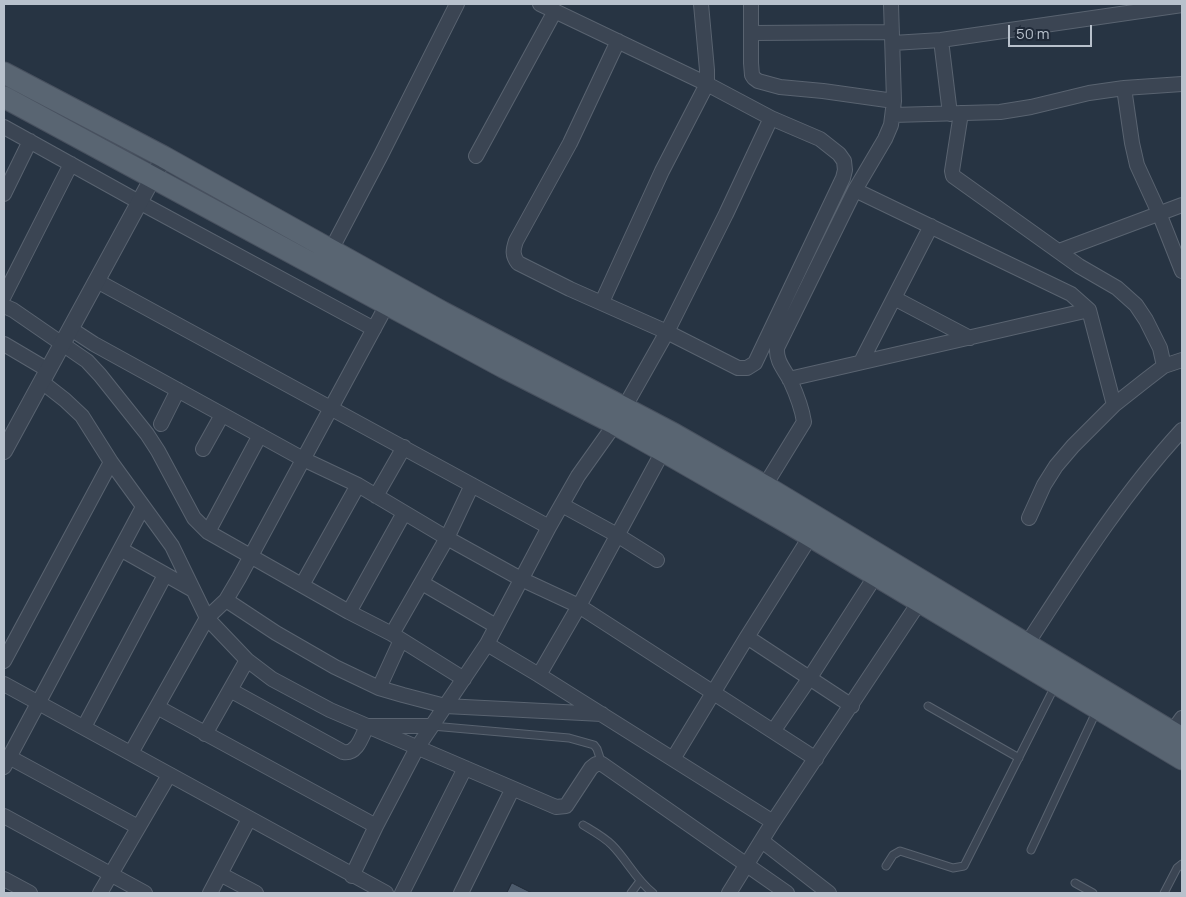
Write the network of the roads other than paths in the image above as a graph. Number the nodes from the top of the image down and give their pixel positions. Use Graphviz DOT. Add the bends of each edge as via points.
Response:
graph roads {
  1 [pos="457,4"];
  2 [pos="540,4"];
  3 [pos="701,4"];
  4 [pos="751,4"];
  5 [pos="891,4"];
  6 [pos="1182,5"];
  7 [pos="555,11"];
  8 [pos="752,33"];
  9 [pos="893,38"];
  10 [pos="941,40"];
  11 [pos="618,41"];
  12 [pos="4,74"];
  13 [pos="706,84"];
  14 [pos="1182,84"];
  15 [pos="1124,88"];
  16 [pos="4,97"];
  17 [pos="894,101"];
  18 [pos="956,114"];
  19 [pos="893,115"];
  20 [pos="771,118"];
  21 [pos="4,127"];
  22 [pos="30,141"];
  23 [pos="476,156"];
  24 [pos="164,158"];
  25 [pos="71,164"];
  26 [pos="153,178"];
  27 [pos="856,190"];
  28 [pos="4,194"];
  29 [pos="139,202"];
  30 [pos="1182,205"];
  31 [pos="1159,212"];
  32 [pos="931,226"];
  33 [pos="331,250"];
  34 [pos="1059,251"];
  35 [pos="1182,271"];
  36 [pos="97,281"];
  37 [pos="393,295"];
  38 [pos="4,296"];
  39 [pos="894,298"];
  40 [pos="602,302"];
  41 [pos="4,306"];
  42 [pos="1089,310"];
  43 [pos="71,329"];
  44 [pos="374,329"];
  45 [pos="667,332"];
  46 [pos="970,338"];
  47 [pos="4,344"];
  48 [pos="62,345"];
  49 [pos="1182,360"];
  50 [pos="861,362"];
  51 [pos="1164,366"];
  52 [pos="45,376"];
  53 [pos="789,379"];
  54 [pos="178,390"];
  55 [pos="1114,405"];
  56 [pos="332,408"];
  57 [pos="222,415"];
  58 [pos="620,415"];
  59 [pos="161,424"];
  60 [pos="1182,430"];
  61 [pos="260,435"];
  62 [pos="404,447"];
  63 [pos="204,449"];
  64 [pos="4,451"];
  65 [pos="664,451"];
  66 [pos="303,459"];
  67 [pos="111,462"];
  68 [pos="358,485"];
  69 [pos="472,485"];
  70 [pos="760,494"];
  71 [pos="376,496"];
  72 [pos="562,505"];
  73 [pos="143,507"];
  74 [pos="404,513"];
  75 [pos="1029,518"];
  76 [pos="549,526"];
  77 [pos="208,532"];
  78 [pos="617,535"];
  79 [pos="810,537"];
  80 [pos="447,538"];
  81 [pos="122,550"];
  82 [pos="252,555"];
  83 [pos="657,560"];
  84 [pos="166,575"];
  85 [pos="876,575"];
  86 [pos="522,579"];
  87 [pos="422,583"];
  88 [pos="302,585"];
  89 [pos="194,590"];
  90 [pos="925,594"];
  91 [pos="579,606"];
  92 [pos="217,609"];
  93 [pos="349,612"];
  94 [pos="496,626"];
  95 [pos="397,637"];
  96 [pos="746,637"];
  97 [pos="487,644"];
  98 [pos="1027,644"];
  99 [pos="247,660"];
  100 [pos="4,661"];
  101 [pos="539,675"];
  102 [pos="464,679"];
  103 [pos="809,680"];
  104 [pos="4,684"];
  105 [pos="1056,684"];
  106 [pos="379,688"];
  107 [pos="230,690"];
  108 [pos="713,693"];
  109 [pos="1101,700"];
  110 [pos="38,704"];
  111 [pos="852,706"];
  112 [pos="928,706"];
  113 [pos="157,707"];
  114 [pos="602,714"];
  115 [pos="439,716"];
  116 [pos="367,726"];
  117 [pos="84,728"];
  118 [pos="1179,729"];
  119 [pos="774,730"];
  120 [pos="205,734"];
  121 [pos="417,748"];
  122 [pos="131,753"];
  123 [pos="816,758"];
  124 [pos="1019,758"];
  125 [pos="673,759"];
  126 [pos="1182,760"];
  127 [pos="6,762"];
  128 [pos="602,764"];
  129 [pos="466,768"];
  130 [pos="169,775"];
  131 [pos="512,790"];
  132 [pos="4,816"];
  133 [pos="249,819"];
  134 [pos="773,822"];
  135 [pos="583,825"];
  136 [pos="376,826"];
  137 [pos="138,827"];
  138 [pos="1031,850"];
  139 [pos="754,852"];
  140 [pos="1182,864"];
  141 [pos="886,866"];
  142 [pos="110,874"];
  143 [pos="220,874"];
  144 [pos="352,876"];
  145 [pos="4,879"];
  146 [pos="640,881"];
  147 [pos="1075,883"];
  148 [pos="381,892"];
  149 [pos="30,893"];
  150 [pos="100,893"];
  151 [pos="145,893"];
  152 [pos="210,893"];
  153 [pos="256,893"];
  154 [pos="402,893"];
  155 [pos="461,893"];
  156 [pos="631,893"];
  157 [pos="653,893"];
  158 [pos="729,893"];
  159 [pos="787,893"];
  160 [pos="829,893"];
  161 [pos="1093,893"];
  162 [pos="1164,893"];
  1 -- 33 [label="street"];
  2 -- 7 [label="street"];
  3 -- 13 [label="street"];
  4 -- 8 [label="street"];
  5 -- 9 [label="street"];
  6 -- 10 [label="street"];
  7 -- 11 [label="street"];
  7 -- 23 [label="street"];
  8 -- 9 [label="street"];
  8 -- 17 [label="street" via="752,75 758,81 780,87"];
  9 -- 10 [label="street"];
  9 -- 17 [label="street"];
  10 -- 18 [label="street"];
  11 -- 13 [label="street"];
  11 -- 40 [label="street" via="570,143 513,248 518,263"];
  12 -- 24 [label="main road"];
  13 -- 20 [label="street"];
  13 -- 40 [label="street"];
  14 -- 15 [label="street"];
  15 -- 18 [label="street" via="1000,112"];
  15 -- 31 [label="street" via="1137,165"];
  16 -- 26 [label="main road"];
  17 -- 19 [label="street"];
  18 -- 19 [label="street"];
  18 -- 34 [label="street" via="953,176"];
  19 -- 27 [label="street" via="885,139"];
  20 -- 45 [label="street"];
  20 -- 45 [label="street" via="820,139 844,160 845,170 755,363 747,368 738,368"];
  21 -- 22 [label="street"];
  22 -- 25 [label="street"];
  22 -- 28 [label="street"];
  24 -- 26 [label="street"];
  24 -- 33 [label="main road"];
  25 -- 29 [label="street"];
  25 -- 38 [label="street"];
  26 -- 29 [label="street"];
  26 -- 37 [label="main road"];
  27 -- 32 [label="street"];
  27 -- 53 [label="street" via="777,348 779,362"];
  29 -- 36 [label="street"];
  29 -- 44 [label="street"];
  30 -- 31 [label="street"];
  31 -- 34 [label="street"];
  31 -- 35 [label="street"];
  32 -- 39 [label="street"];
  32 -- 42 [label="street" via="1071,294"];
  33 -- 37 [label="main road"];
  34 -- 51 [label="street" via="1117,288 1136,305 1160,348"];
  36 -- 43 [label="street"];
  36 -- 56 [label="street"];
  37 -- 44 [label="street"];
  37 -- 58 [label="main road" via="534,361"];
  39 -- 46 [label="street"];
  39 -- 50 [label="street"];
  40 -- 45 [label="street"];
  41 -- 48 [label="street"];
  42 -- 46 [label="street"];
  42 -- 55 [label="street"];
  43 -- 48 [label="street"];
  43 -- 54 [label="street"];
  44 -- 56 [label="street"];
  45 -- 58 [label="street"];
  46 -- 50 [label="street"];
  47 -- 52 [label="street"];
  48 -- 52 [label="street"];
  48 -- 77 [label="street" via="100,375 147,434 194,518"];
  49 -- 51 [label="street"];
  50 -- 53 [label="street"];
  51 -- 55 [label="street"];
  52 -- 64 [label="street"];
  52 -- 67 [label="street" via="82,416"];
  53 -- 70 [label="street" via="804,422"];
  54 -- 57 [label="street"];
  54 -- 59 [label="street"];
  55 -- 75 [label="street" via="1056,466"];
  56 -- 62 [label="street"];
  56 -- 66 [label="street"];
  57 -- 61 [label="street"];
  57 -- 63 [label="street"];
  58 -- 65 [label="main road"];
  58 -- 70 [label="main road"];
  58 -- 72 [label="street"];
  60 -- 98 [label="street" via="1086,553"];
  61 -- 66 [label="street"];
  61 -- 77 [label="street"];
  62 -- 69 [label="street"];
  62 -- 71 [label="street"];
  65 -- 70 [label="main road"];
  65 -- 78 [label="street"];
  66 -- 68 [label="street"];
  66 -- 82 [label="street"];
  67 -- 73 [label="street"];
  67 -- 100 [label="street"];
  68 -- 71 [label="street"];
  68 -- 88 [label="street"];
  69 -- 76 [label="street"];
  69 -- 80 [label="street"];
  70 -- 79 [label="main road"];
  70 -- 90 [label="main road"];
  71 -- 74 [label="street"];
  72 -- 76 [label="street"];
  72 -- 78 [label="street"];
  73 -- 81 [label="street"];
  73 -- 89 [label="street" via="172,546"];
  74 -- 80 [label="street"];
  74 -- 93 [label="street"];
  76 -- 86 [label="street"];
  77 -- 82 [label="street"];
  78 -- 83 [label="street"];
  78 -- 91 [label="street"];
  79 -- 85 [label="main road"];
  79 -- 96 [label="street"];
  80 -- 86 [label="street"];
  80 -- 87 [label="street"];
  81 -- 84 [label="street"];
  81 -- 110 [label="street"];
  82 -- 88 [label="street"];
  82 -- 92 [label="street"];
  84 -- 89 [label="street"];
  84 -- 117 [label="street"];
  85 -- 90 [label="main road"];
  85 -- 103 [label="street"];
  86 -- 91 [label="street"];
  86 -- 94 [label="street"];
  87 -- 94 [label="street"];
  87 -- 95 [label="street"];
  88 -- 93 [label="street"];
  89 -- 92 [label="street"];
  90 -- 98 [label="main road"];
  90 -- 105 [label="main road"];
  90 -- 111 [label="street"];
  91 -- 101 [label="street"];
  91 -- 108 [label="street"];
  92 -- 99 [label="street"];
  92 -- 106 [label="street" via="276,634"];
  92 -- 113 [label="street"];
  93 -- 95 [label="street"];
  94 -- 97 [label="street"];
  95 -- 102 [label="street"];
  95 -- 106 [label="street"];
  96 -- 103 [label="street"];
  96 -- 108 [label="street"];
  97 -- 101 [label="street"];
  97 -- 102 [label="street"];
  98 -- 109 [label="main road"];
  99 -- 107 [label="street"];
  99 -- 116 [label="street" via="296,693"];
  101 -- 114 [label="street"];
  102 -- 115 [label="street"];
  103 -- 111 [label="street"];
  103 -- 119 [label="street"];
  104 -- 110 [label="street"];
  105 -- 109 [label="main road"];
  105 -- 124 [label="lane"];
  106 -- 115 [label="street"];
  107 -- 116 [label="street" via="343,752 353,751"];
  107 -- 120 [label="street"];
  108 -- 119 [label="street"];
  108 -- 125 [label="street"];
  109 -- 118 [label="main road"];
  109 -- 126 [label="main road"];
  109 -- 138 [label="lane"];
  110 -- 117 [label="street"];
  110 -- 127 [label="street"];
  111 -- 123 [label="street"];
  112 -- 124 [label="lane"];
  113 -- 120 [label="street"];
  113 -- 122 [label="street"];
  114 -- 115 [label="street"];
  114 -- 125 [label="street"];
  115 -- 116 [label="street"];
  115 -- 121 [label="street"];
  115 -- 128 [label="lane" via="594,745"];
  116 -- 121 [label="street"];
  117 -- 122 [label="street"];
  119 -- 123 [label="street"];
  120 -- 136 [label="street"];
  121 -- 129 [label="street"];
  121 -- 136 [label="street"];
  122 -- 130 [label="street"];
  123 -- 134 [label="street"];
  124 -- 141 [label="lane" via="964,866 954,868 900,852 893,854"];
  125 -- 134 [label="street"];
  127 -- 137 [label="street"];
  128 -- 131 [label="street" via="591,768 570,802 562,808"];
  128 -- 139 [label="street"];
  129 -- 131 [label="street"];
  129 -- 154 [label="street"];
  130 -- 133 [label="street"];
  130 -- 137 [label="street"];
  131 -- 155 [label="street"];
  132 -- 142 [label="street"];
  133 -- 143 [label="street"];
  133 -- 144 [label="street"];
  134 -- 139 [label="street"];
  135 -- 146 [label="lane" via="612,845"];
  136 -- 144 [label="street"];
  137 -- 142 [label="street"];
  139 -- 158 [label="street"];
  139 -- 159 [label="street"];
  139 -- 160 [label="street"];
  140 -- 162 [label="lane"];
  142 -- 150 [label="street"];
  142 -- 151 [label="street"];
  143 -- 152 [label="street"];
  143 -- 153 [label="street"];
  144 -- 148 [label="street"];
  145 -- 149 [label="street"];
  146 -- 156 [label="lane"];
  146 -- 157 [label="lane"];
  147 -- 161 [label="lane"];
}
